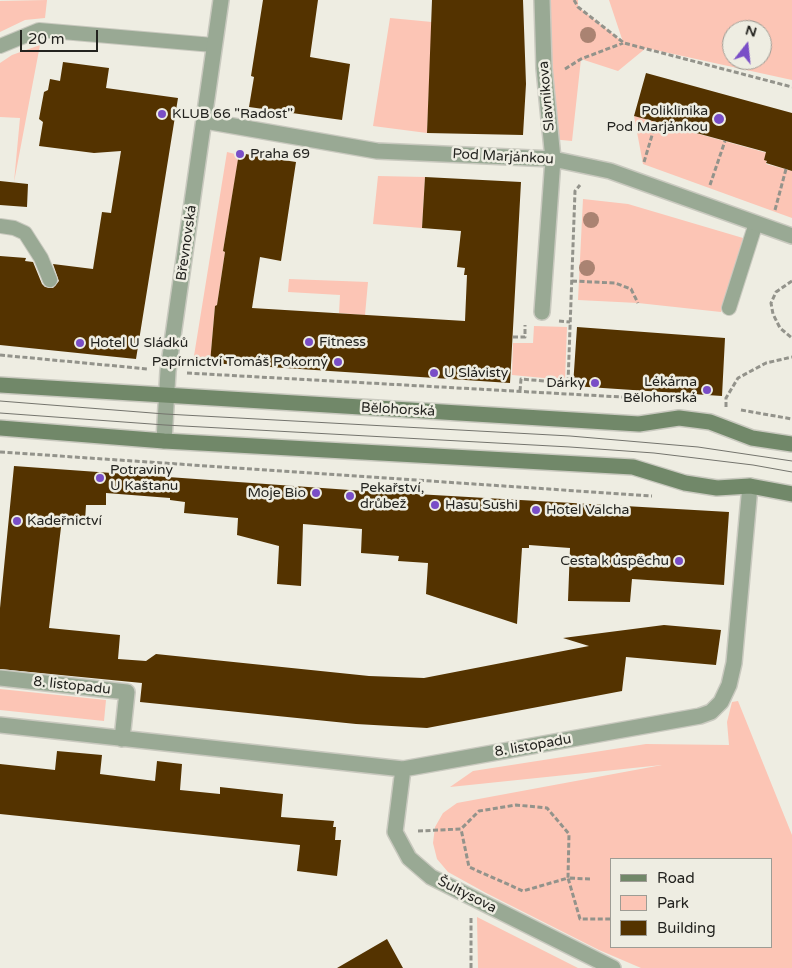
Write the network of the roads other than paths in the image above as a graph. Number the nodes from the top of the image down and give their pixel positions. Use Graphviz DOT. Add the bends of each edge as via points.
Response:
graph roads {
  1 [pos="221,0"];
  2 [pos="542,0"];
  3 [pos="214,45"];
  4 [pos="0,46"];
  5 [pos="205,121"];
  6 [pos="553,159"];
  7 [pos="756,223"];
  8 [pos="0,226"];
  9 [pos="792,236"];
  10 [pos="50,280"];
  11 [pos="729,308"];
  12 [pos="542,312"];
  13 [pos="0,385"];
  14 [pos="166,396"];
  15 [pos="0,428"];
  16 [pos="164,441"];
  17 [pos="792,444"];
  18 [pos="750,486"];
  19 [pos="792,494"];
  20 [pos="0,678"];
  21 [pos="0,725"];
  22 [pos="122,739"];
  23 [pos="403,769"];
  24 [pos="613,968"];
  1 -- 3 [label="street, Břevnovská"];
  2 -- 6 [label="street, Slavníkova"];
  3 -- 4 [label="lane" via="39,30"];
  3 -- 5 [label="street, Břevnovská"];
  5 -- 6 [label="street, Pod Marjánkou" via="377,151"];
  5 -- 14 [label="street, Břevnovská"];
  6 -- 7 [label="street, Pod Marjánkou" via="610,171"];
  6 -- 12 [label="street, Slavníkova"];
  7 -- 9 [label="street, Pod Marjánkou"];
  7 -- 11 [label="lane"];
  8 -- 10 [label="lane" via="25,233"];
  13 -- 14 [label="street, Bělohorská"];
  14 -- 16 [label="street, Břevnovská"];
  14 -- 17 [label="street, Bělohorská" via="639,424 679,418 710,422 752,438"];
  15 -- 16 [label="street"];
  16 -- 18 [label="street" via="633,467 701,486"];
  18 -- 19 [label="street"];
  18 -- 23 [label="street, 8. listopadu" via="734,663 729,685 721,702 711,712"];
  20 -- 22 [label="street, 8. listopadu" via="127,692"];
  21 -- 22 [label="street, 8. listopadu"];
  22 -- 23 [label="street, 8. listopadu"];
  23 -- 24 [label="street, Šultysova" via="395,832 409,858 431,877"];
}
